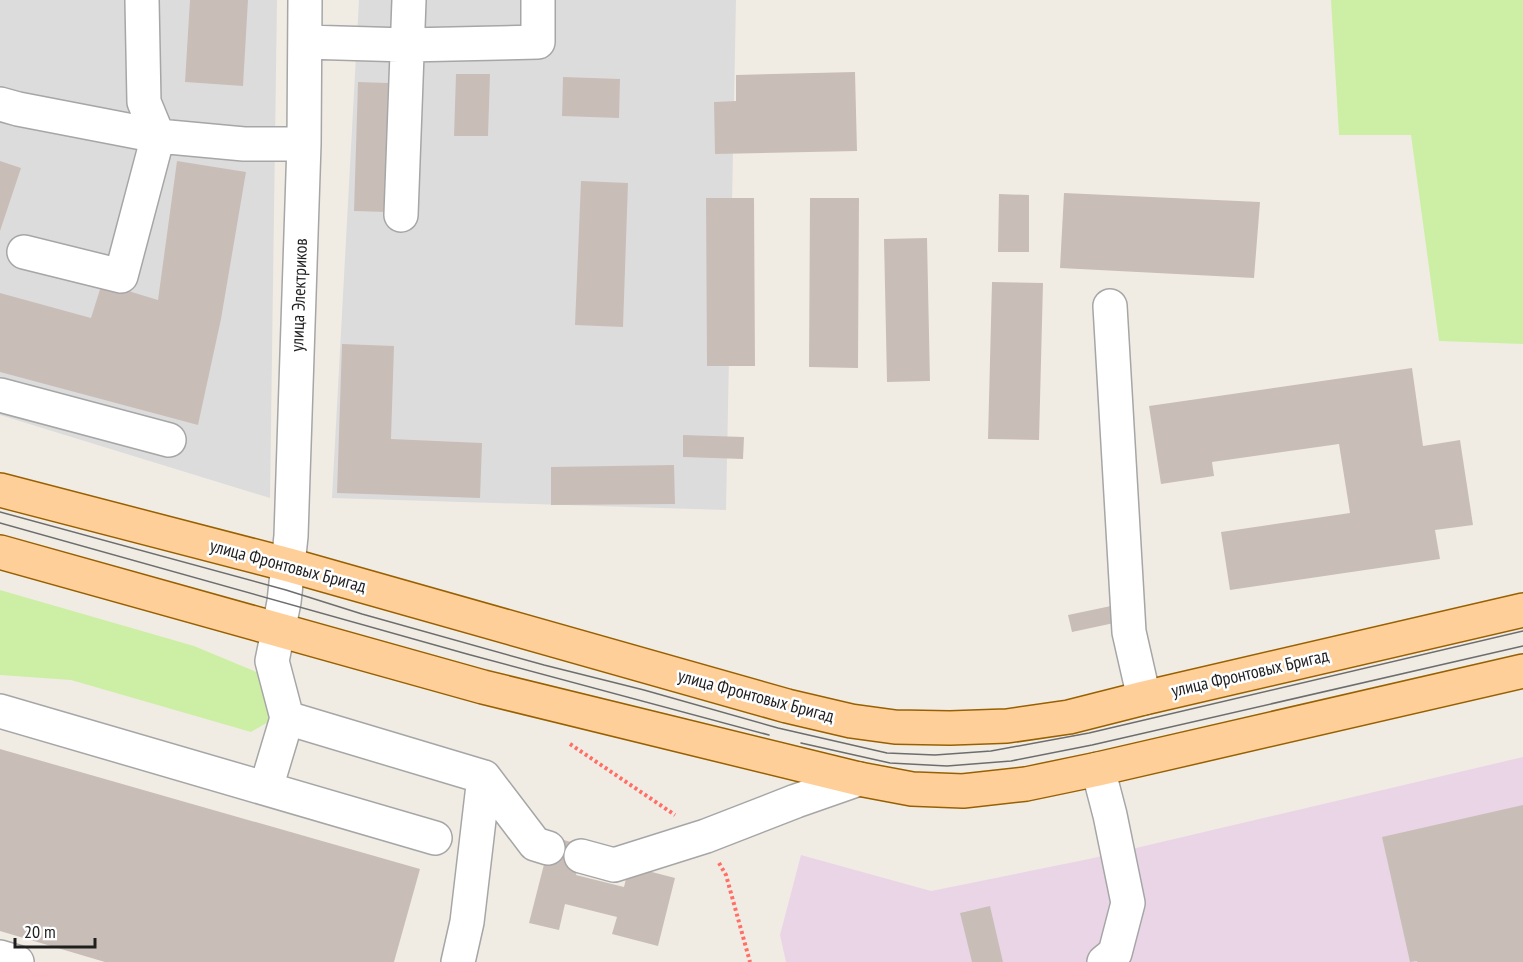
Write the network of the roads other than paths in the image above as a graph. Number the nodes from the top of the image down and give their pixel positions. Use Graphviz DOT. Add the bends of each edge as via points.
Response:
graph roads {
  1 [pos="142,0"];
  2 [pos="305,0"];
  3 [pos="409,0"];
  4 [pos="538,0"];
  5 [pos="304,42"];
  6 [pos="407,45"];
  7 [pos="6,110"];
  8 [pos="158,136"];
  9 [pos="304,144"];
  10 [pos="402,215"];
  11 [pos="24,252"];
  12 [pos="1110,306"];
  13 [pos="0,395"];
  14 [pos="169,440"];
  15 [pos="0,490"];
  16 [pos="0,552"];
  17 [pos="287,578"];
  18 [pos="1523,610"];
  19 [pos="278,629"];
  20 [pos="1523,671"];
  21 [pos="1144,698"];
  22 [pos="0,711"];
  23 [pos="287,718"];
  24 [pos="1098,769"];
  25 [pos="484,777"];
  26 [pos="859,779"];
  27 [pos="266,788"];
  28 [pos="435,838"];
  29 [pos="548,848"];
  30 [pos="581,856"];
  31 [pos="0,957"];
  32 [pos="17,962"];
  33 [pos="458,962"];
  34 [pos="1104,962"];
  1 -- 8 [label="lane" via="144,102"];
  2 -- 5 [label="lane, улица Электриков"];
  3 -- 6 [label="lane"];
  4 -- 6 [label="lane" via="537,42"];
  5 -- 6 [label="lane"];
  5 -- 9 [label="lane, улица Электриков"];
  6 -- 10 [label="lane"];
  7 -- 8 [label="lane"];
  8 -- 9 [label="lane" via="244,144"];
  8 -- 11 [label="lane" via="121,276"];
  9 -- 17 [label="lane, улица Электриков"];
  12 -- 21 [label="lane" via="1129,632"];
  13 -- 14 [label="lane"];
  15 -- 17 [label="main road, улица Фронтовых Бригад"];
  16 -- 19 [label="main road"];
  17 -- 19 [label="lane, улица Электриков"];
  17 -- 21 [label="main road, улица Фронтовых Бригад" via="851,721 895,727 1007,726 1069,717"];
  18 -- 21 [label="main road, улица Фронтовых Бригад"];
  19 -- 23 [label="lane, улица Электриков" via="272,661"];
  19 -- 26 [label="main road" via="483,687"];
  20 -- 24 [label="main road"];
  22 -- 27 [label="lane"];
  23 -- 25 [label="lane"];
  23 -- 27 [label="lane"];
  24 -- 26 [label="main road" via="1026,784 963,791 912,789"];
  24 -- 34 [label="lane" via="1128,903 1115,953"];
  25 -- 29 [label="lane" via="535,844"];
  25 -- 33 [label="lane" via="467,922"];
  26 -- 30 [label="lane" via="706,836 614,865"];
  27 -- 28 [label="lane"];
  31 -- 32 [label="lane"];
}
